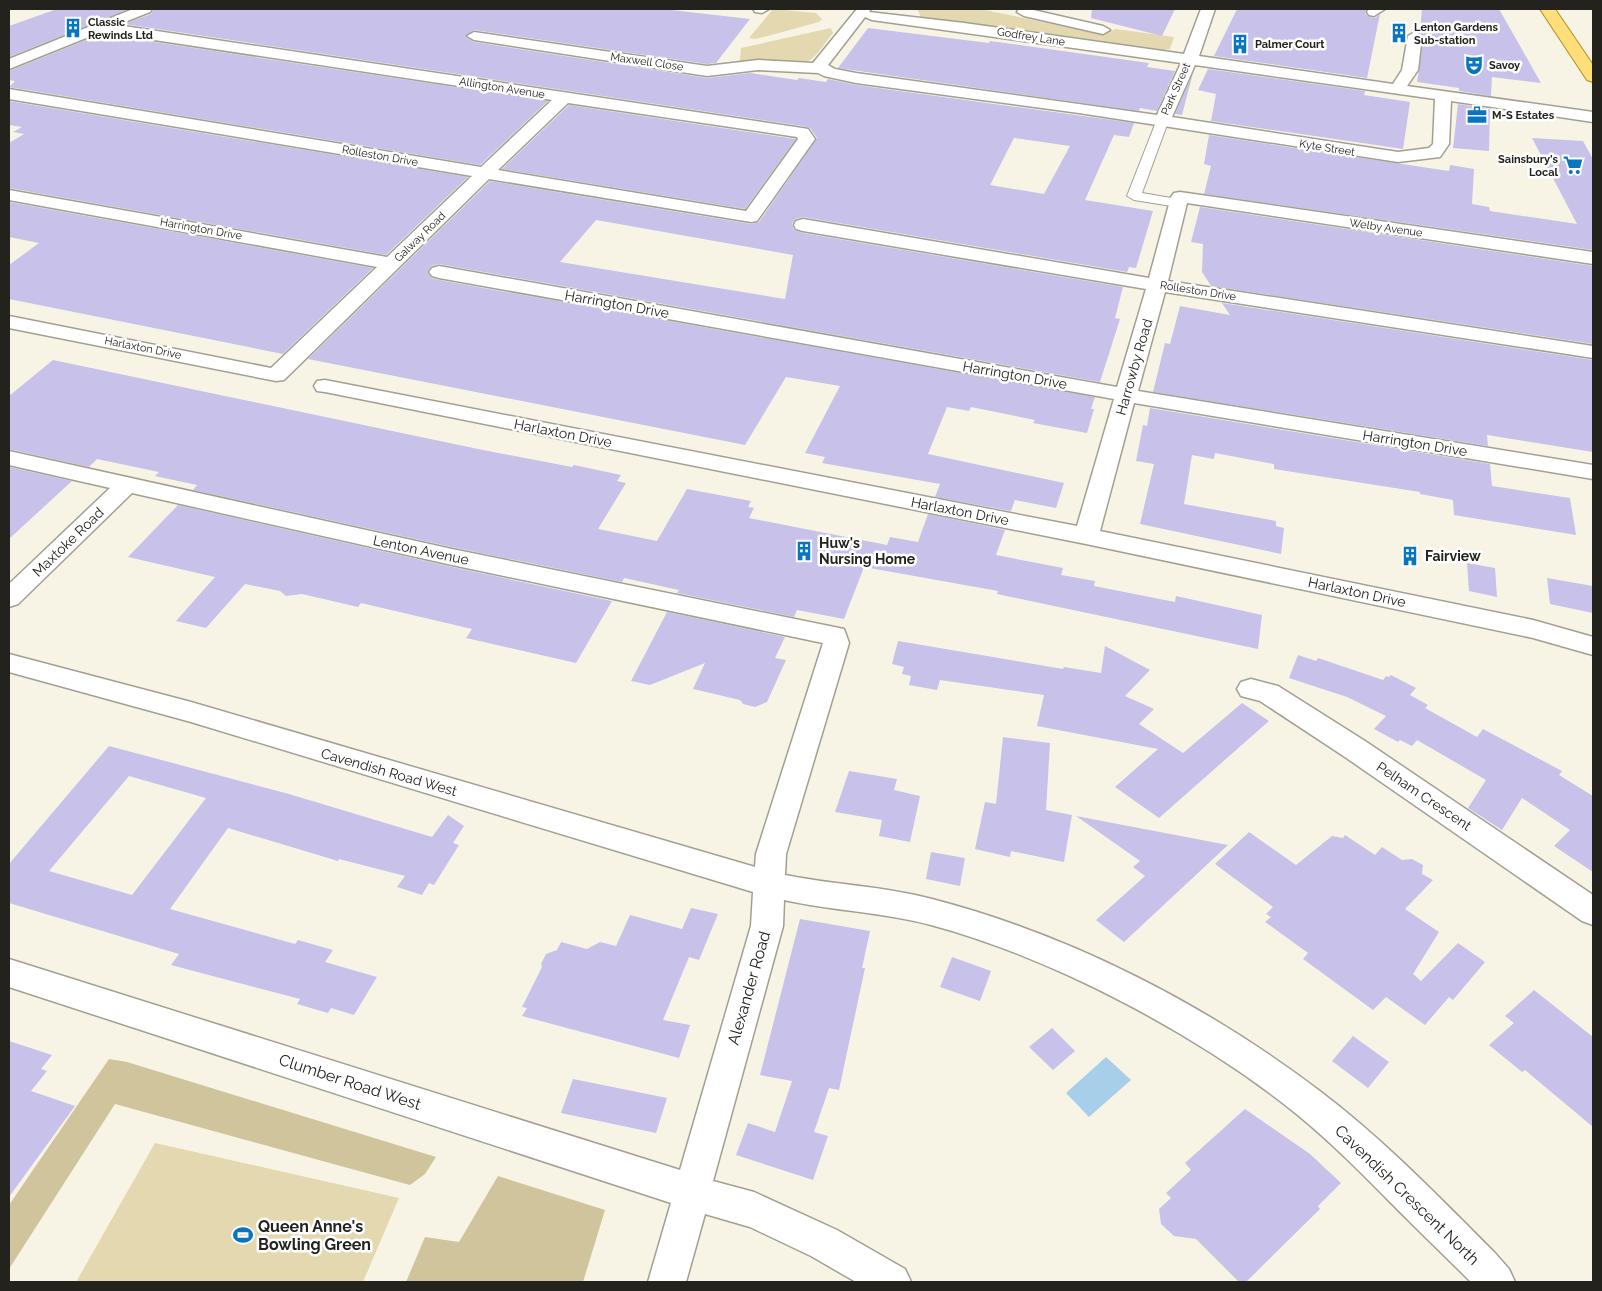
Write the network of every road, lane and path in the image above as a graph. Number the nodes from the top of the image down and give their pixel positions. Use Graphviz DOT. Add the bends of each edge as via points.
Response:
graph roads {
  1 [pos="145,9"];
  2 [pos="1007,9"];
  3 [pos="1208,9"];
  4 [pos="1548,9"];
  5 [pos="1027,11"];
  6 [pos="868,12"];
  7 [pos="98,27"];
  8 [pos="1103,30"];
  9 [pos="474,36"];
  10 [pos="1415,36"];
  11 [pos="1190,59"];
  12 [pos="9,64"];
  13 [pos="821,68"];
  14 [pos="1592,73"];
  15 [pos="1397,89"];
  16 [pos="9,94"];
  17 [pos="1443,96"];
  18 [pos="563,98"];
  19 [pos="1593,117"];
  20 [pos="1162,122"];
  21 [pos="485,174"];
  22 [pos="9,195"];
  23 [pos="1179,200"];
  24 [pos="751,217"];
  25 [pos="803,226"];
  26 [pos="1593,258"];
  27 [pos="392,264"];
  28 [pos="439,272"];
  29 [pos="1157,285"];
  30 [pos="9,322"];
  31 [pos="1593,352"];
  32 [pos="276,375"];
  33 [pos="325,386"];
  34 [pos="1125,395"];
  35 [pos="9,458"];
  36 [pos="1593,472"];
  37 [pos="127,485"];
  38 [pos="1086,536"];
  39 [pos="9,598"];
  40 [pos="835,635"];
  41 [pos="1593,646"];
  42 [pos="9,662"];
  43 [pos="1251,689"];
  44 [pos="768,884"];
  45 [pos="1593,912"];
  46 [pos="9,973"];
  47 [pos="692,1191"];
  48 [pos="667,1282"];
  49 [pos="892,1282"];
  50 [pos="1496,1282"];
  1 -- 7 [label="street"];
  2 -- 5 [label="street"];
  3 -- 11 [label="street"];
  4 -- 14 [label="main road"];
  5 -- 8 [label="street"];
  6 -- 11 [label="street, Godfrey Lane" via="909,15"];
  6 -- 13 [label="street" via="823,60"];
  7 -- 12 [label="street"];
  7 -- 18 [label="street, Allington Avenue"];
  9 -- 13 [label="street, Maxwell Close" via="707,71 758,65"];
  10 -- 15 [label="street" via="1410,70"];
  11 -- 15 [label="street, Park Street"];
  11 -- 20 [label="street, Park Street"];
  13 -- 20 [label="street, Park Street" via="841,76"];
  15 -- 17 [label="street, Park Street"];
  16 -- 21 [label="street, Rolleston Drive"];
  17 -- 19 [label="street, Park Street"];
  17 -- 20 [label="street, Kyte Street" via="1441,144 1428,156 1370,154"];
  18 -- 21 [label="street, Galway Road"];
  18 -- 24 [label="street, Allington Avenue" via="807,136"];
  20 -- 23 [label="street" via="1134,196"];
  21 -- 24 [label="street, Rolleston Drive"];
  21 -- 27 [label="street, Galway Road"];
  22 -- 27 [label="street, Harrington Drive"];
  23 -- 26 [label="street, Welby Avenue"];
  23 -- 29 [label="street, Harrowby Road"];
  25 -- 29 [label="street, Rolleston Drive"];
  27 -- 32 [label="street, Galway Road"];
  28 -- 34 [label="street, Harrington Drive"];
  29 -- 31 [label="street, Rolleston Drive"];
  29 -- 34 [label="street, Harrowby Road"];
  30 -- 32 [label="street, Harlaxton Drive"];
  33 -- 38 [label="street, Harlaxton Drive"];
  34 -- 36 [label="street, Harrington Drive"];
  34 -- 38 [label="street, Harrowby Road"];
  35 -- 37 [label="street, Lenton Avenue"];
  37 -- 39 [label="street, Maxtoke Road"];
  37 -- 40 [label="street, Lenton Avenue" via="452,557"];
  38 -- 41 [label="street, Harlaxton Drive" via="1524,627"];
  40 -- 44 [label="street, Alexander Road" via="836,643 771,854"];
  42 -- 44 [label="street, Cavendish Road West" via="191,712"];
  43 -- 45 [label="street, Pelham Crescent" via="1268,693 1355,749"];
  44 -- 47 [label="street, Alexander Road" via="767,926"];
  44 -- 50 [label="street, Cavendish Crescent North" via="859,897 932,912 1053,955 1175,1016 1274,1078 1353,1140"];
  46 -- 47 [label="street, Clumber Road West"];
  47 -- 48 [label="street, Alexander Road"];
  47 -- 49 [label="street, Clumber Road West" via="754,1210 824,1243"];
}
